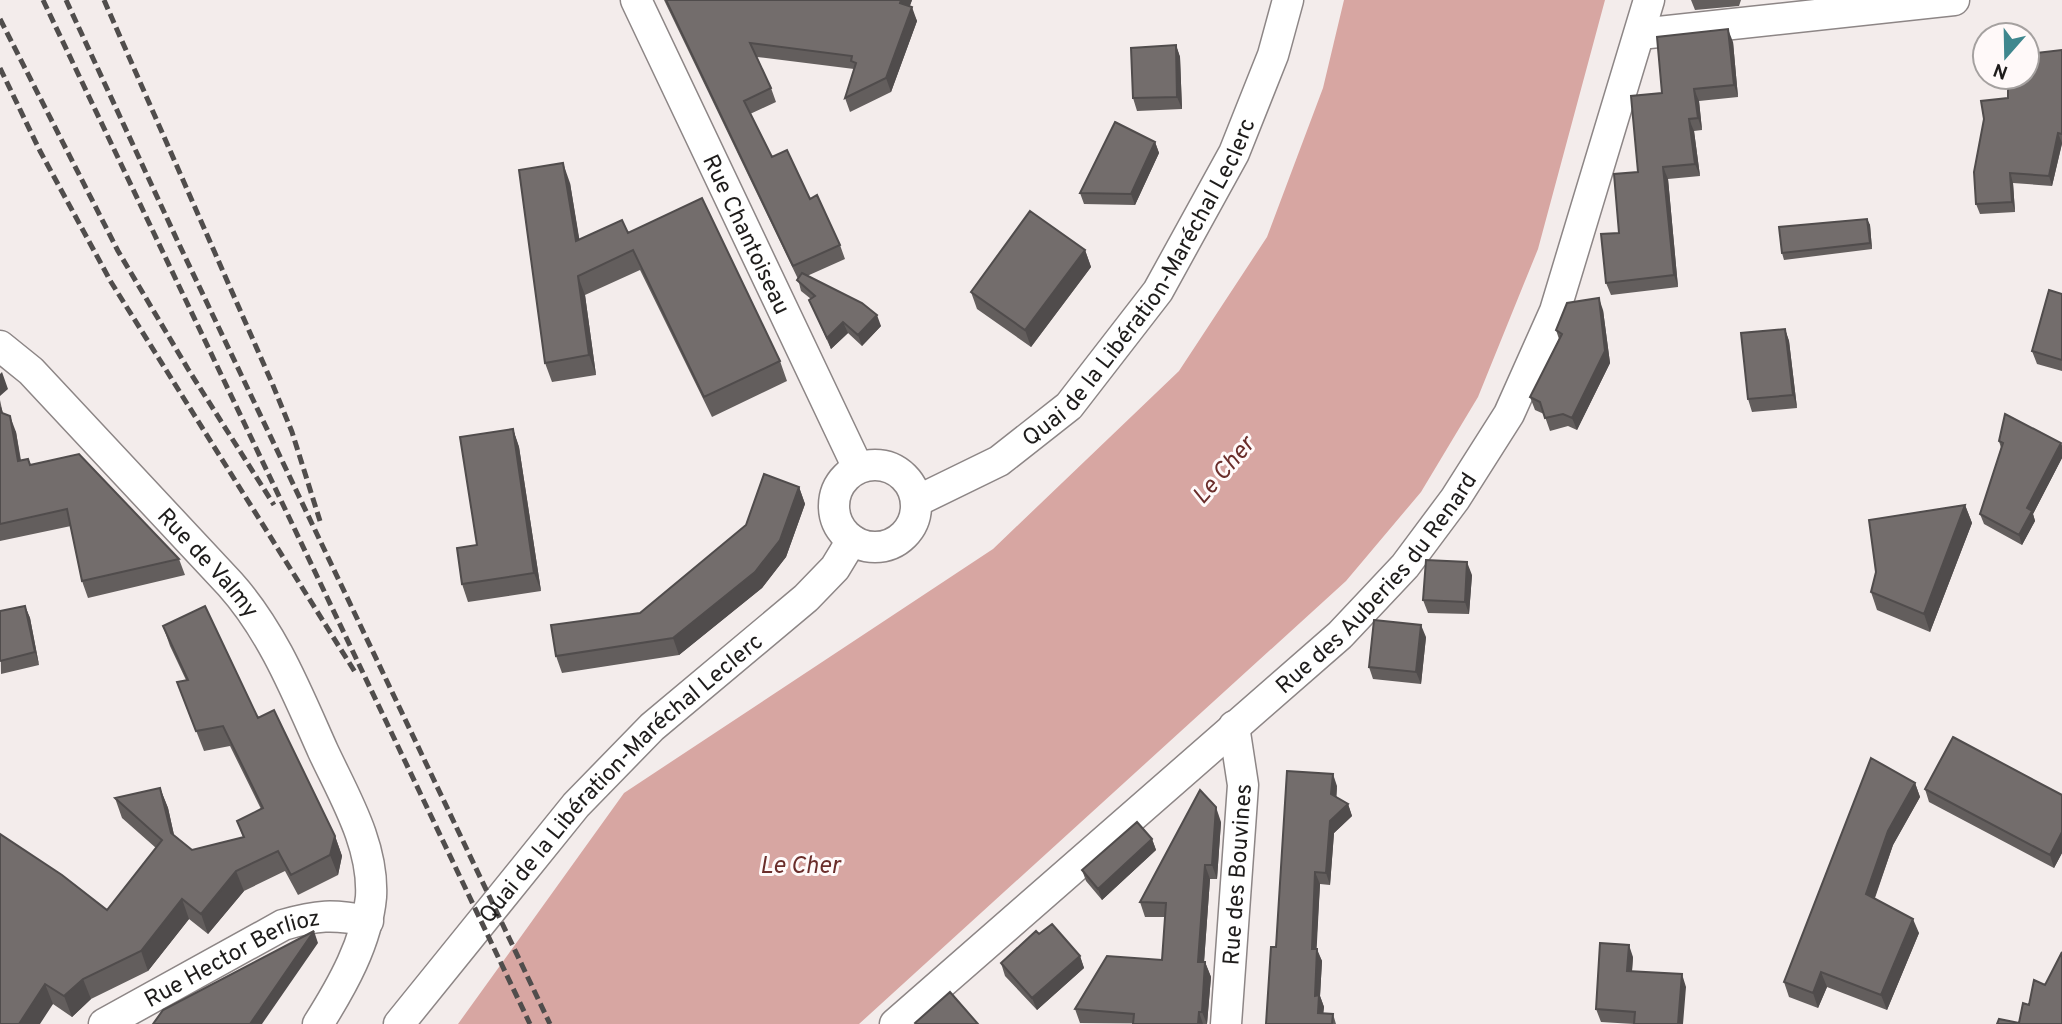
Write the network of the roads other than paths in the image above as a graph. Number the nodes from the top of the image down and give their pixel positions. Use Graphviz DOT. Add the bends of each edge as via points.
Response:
graph roads {
  1 [pos="636,0"];
  2 [pos="1288,0"];
  3 [pos="1649,0"];
  4 [pos="1954,0"];
  5 [pos="1870,5"];
  6 [pos="1640,34"];
  7 [pos="0,346"];
  8 [pos="858,468"];
  9 [pos="917,501"];
  10 [pos="852,540"];
  11 [pos="1234,726"];
  12 [pos="368,921"];
  13 [pos="104,1024"];
  14 [pos="318,1024"];
  15 [pos="400,1024"];
  16 [pos="895,1024"];
  17 [pos="1226,1024"];
  1 -- 8 [label="street, Rue Chantoiseau"];
  2 -- 9 [label="street, Quai de la Libération-Maréchal Leclerc" via="1273,55 1234,153 1158,291 1069,406 999,461"];
  3 -- 6 [label="street, Rue des Auberies du Renard"];
  4 -- 5 [label="street"];
  5 -- 6 [label="street"];
  6 -- 11 [label="street, Rue des Auberies du Renard" via="1555,311 1508,414 1455,499 1405,566 1340,635"];
  7 -- 12 [label="street, Rue de Valmy" via="31,371 247,603 282,660 357,823 370,867"];
  8 -- 9 [label="street" via="884,465 896,470 914,489"];
  8 -- 10 [label="street" via="835,496 837,520"];
  9 -- 10 [label="street" via="911,527 891,544 877,547"];
  10 -- 15 [label="street, Quai de la Libération-Maréchal Leclerc" via="835,568 806,598 652,727 576,805"];
  11 -- 16 [label="street, Rue des Auberies du Renard"];
  11 -- 17 [label="street, Rue des Bouvines" via="1243,785"];
  12 -- 13 [label="street, Rue Hector Berlioz" via="339,915 283,925"];
  12 -- 14 [label="street, Rue de Valmy" via="350,967"];
}
